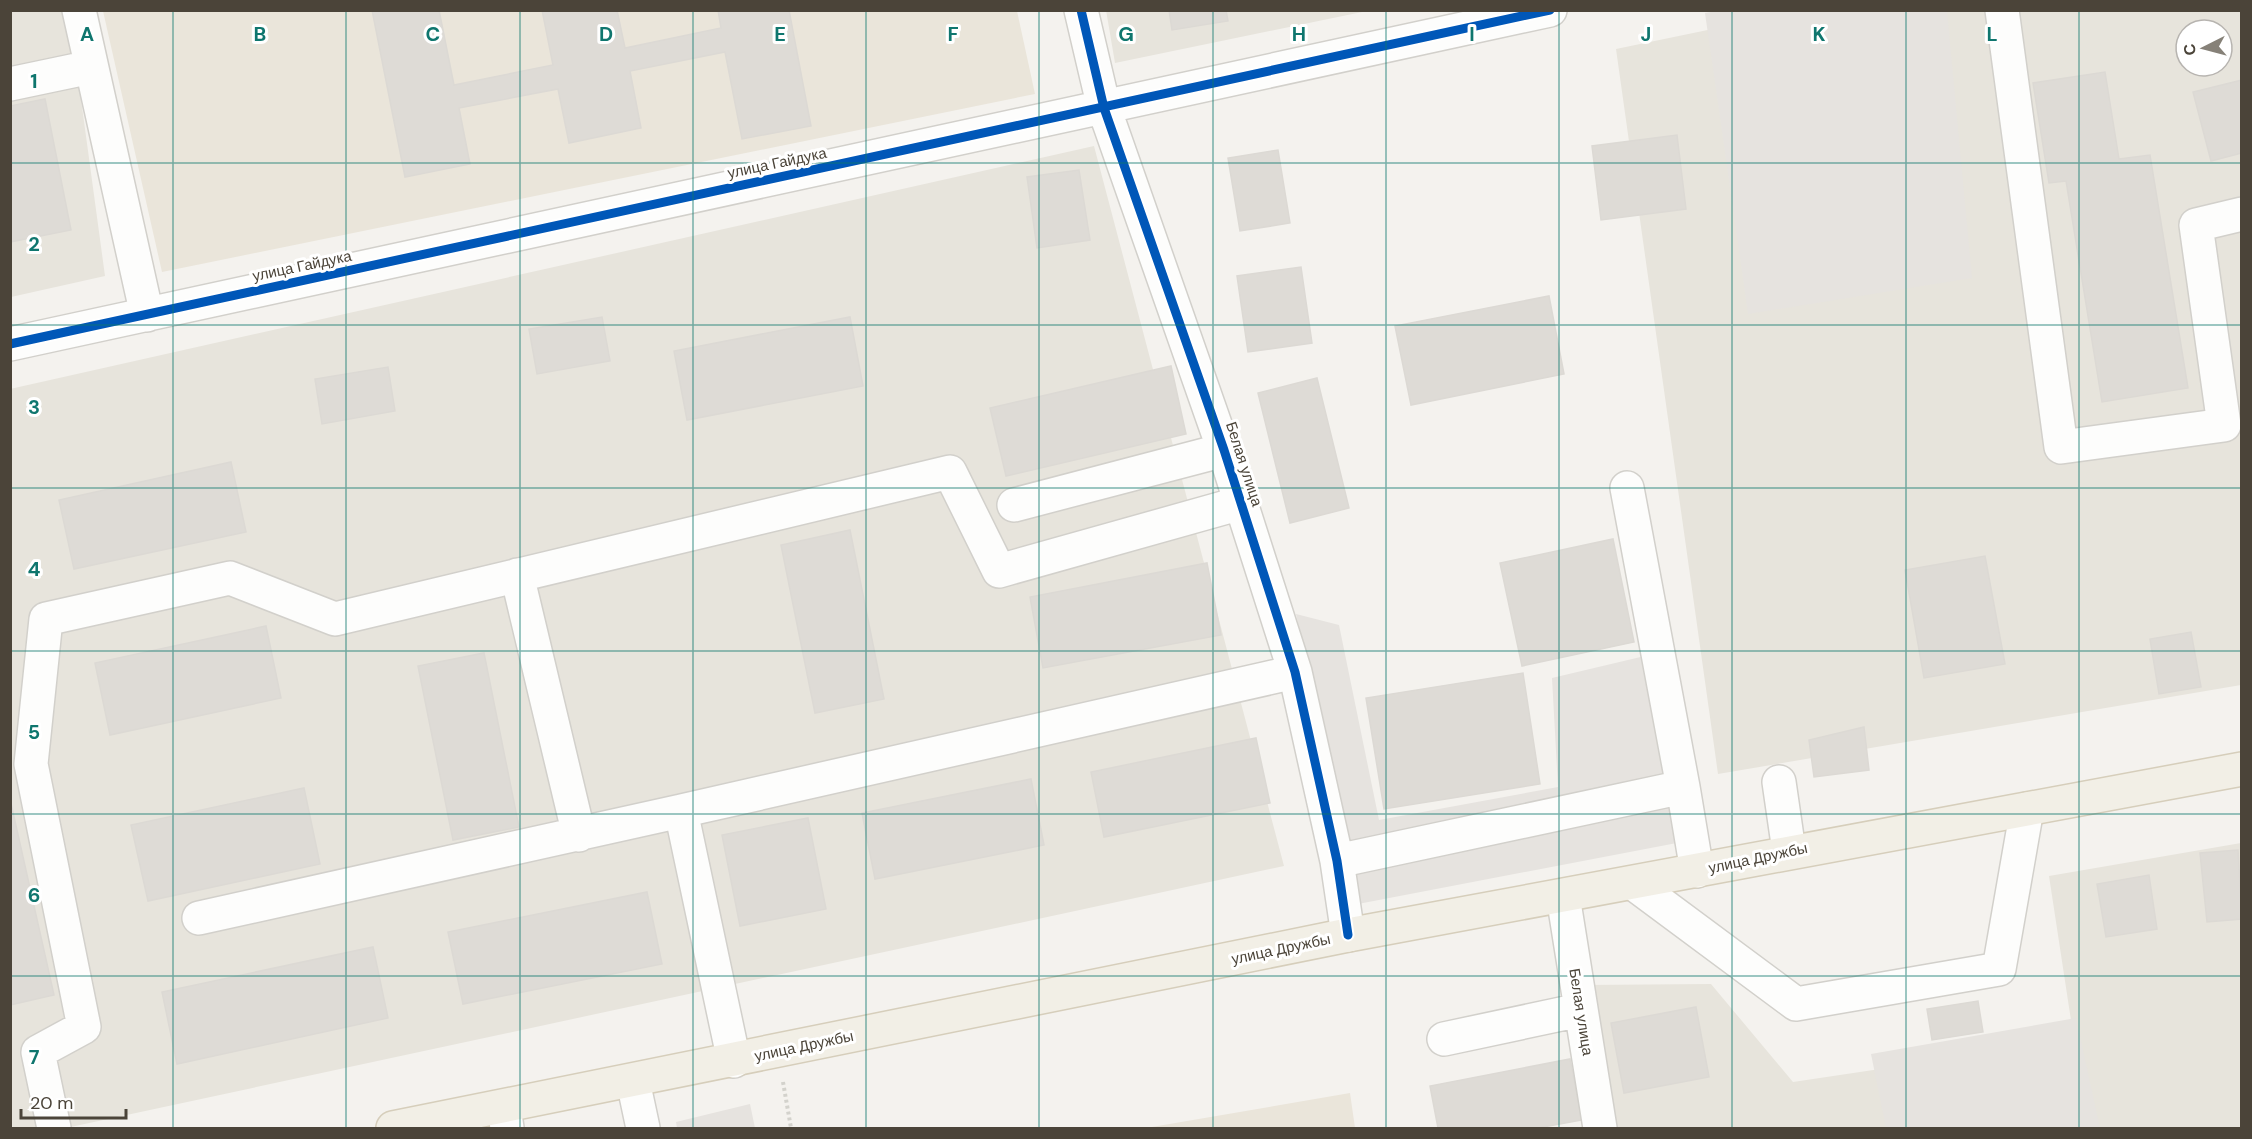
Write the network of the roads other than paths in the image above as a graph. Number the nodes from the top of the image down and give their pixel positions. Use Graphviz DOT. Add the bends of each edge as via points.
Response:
graph roads {
  1 [pos="79,10"];
  2 [pos="1081,10"];
  3 [pos="1550,10"];
  4 [pos="2002,10"];
  5 [pos="91,67"];
  6 [pos="10,84"];
  7 [pos="1104,108"];
  8 [pos="2241,214"];
  9 [pos="147,315"];
  10 [pos="10,344"];
  11 [pos="1224,450"];
  12 [pos="1627,488"];
  13 [pos="1241,502"];
  14 [pos="1014,505"];
  15 [pos="517,575"];
  16 [pos="1295,672"];
  17 [pos="2241,769"];
  18 [pos="1779,783"];
  19 [pos="1683,787"];
  20 [pos="2028,809"];
  21 [pos="681,811"];
  22 [pos="579,835"];
  23 [pos="1789,851"];
  24 [pos="1337,861"];
  25 [pos="1697,871"];
  26 [pos="1633,883"];
  27 [pos="1563,896"];
  28 [pos="199,918"];
  29 [pos="1348,935"];
  30 [pos="1580,1010"];
  31 [pos="1444,1040"];
  32 [pos="734,1061"];
  33 [pos="633,1081"];
  34 [pos="505,1118"];
  35 [pos="54,1128"];
  36 [pos="393,1128"];
  37 [pos="643,1128"];
  38 [pos="1600,1128"];
  1 -- 5 [label="street"];
  2 -- 7 [label="street, Белая улица"];
  3 -- 7 [label="street, улица Гайдука"];
  4 -- 8 [label="street" via="2061,447 2224,425 2196,225"];
  5 -- 6 [label="street"];
  5 -- 9 [label="street"];
  7 -- 9 [label="street, улица Гайдука"];
  7 -- 11 [label="street, Белая улица"];
  9 -- 10 [label="street, улица Гайдука"];
  11 -- 13 [label="street, Белая улица"];
  11 -- 14 [label="street"];
  12 -- 19 [label="street"];
  13 -- 15 [label="street" via="999,571 950,472"];
  13 -- 16 [label="street, Белая улица"];
  15 -- 22 [label="street"];
  15 -- 35 [label="street" via="335,619 230,578 46,619 31,764 84,1027 38,1052"];
  16 -- 21 [label="street"];
  16 -- 24 [label="street, Белая улица"];
  17 -- 20 [label="main road, улица Дружбы"];
  18 -- 23 [label="street"];
  19 -- 24 [label="street"];
  19 -- 25 [label="street"];
  20 -- 23 [label="main road, улица Дружбы"];
  20 -- 26 [label="street" via="1999,969 1796,1004"];
  21 -- 22 [label="street"];
  21 -- 32 [label="street"];
  22 -- 28 [label="street"];
  23 -- 25 [label="main road, улица Дружбы"];
  24 -- 29 [label="street, Белая улица"];
  25 -- 26 [label="main road, улица Дружбы"];
  26 -- 27 [label="main road, улица Дружбы"];
  27 -- 29 [label="main road, улица Дружбы"];
  27 -- 30 [label="street, Белая улица"];
  29 -- 32 [label="main road, улица Дружбы"];
  30 -- 31 [label="street"];
  30 -- 38 [label="street, Белая улица"];
  32 -- 33 [label="main road, улица Дружбы"];
  33 -- 34 [label="main road, улица Дружбы"];
  33 -- 37 [label="street"];
  34 -- 36 [label="main road, улица Дружбы"];
}
